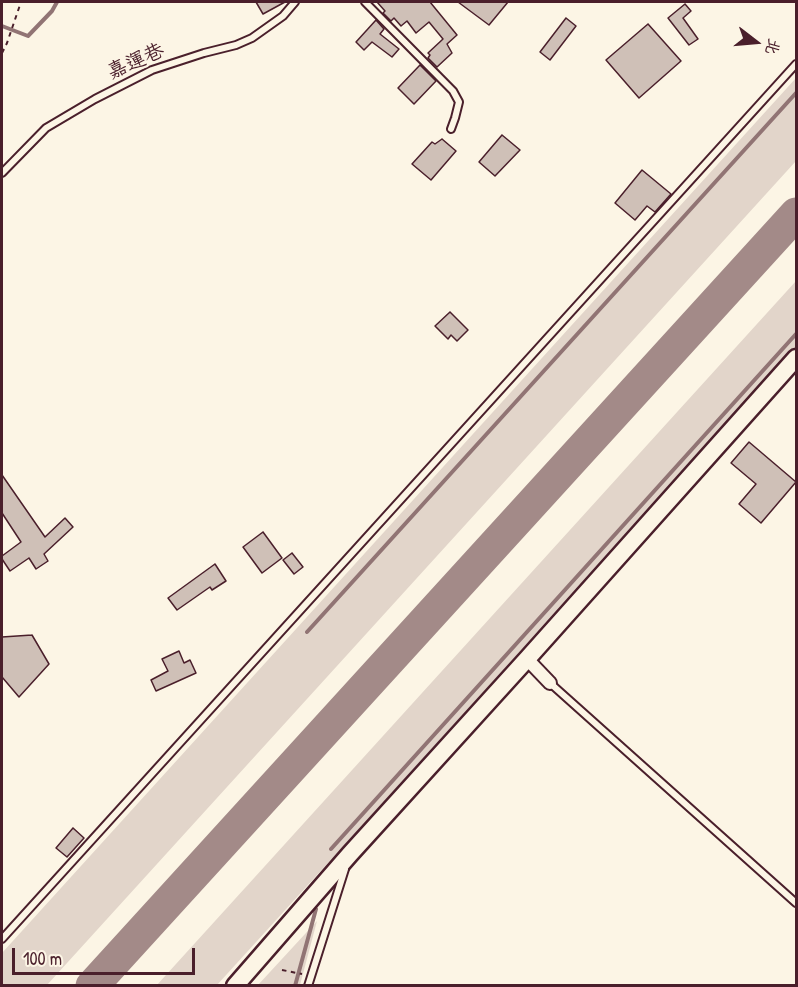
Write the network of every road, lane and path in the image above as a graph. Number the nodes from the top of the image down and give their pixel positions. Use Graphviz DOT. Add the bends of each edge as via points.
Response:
graph roads {
  1 [pos="21,2"];
  2 [pos="295,2"];
  3 [pos="365,2"];
  4 [pos="2,53"];
  5 [pos="796,64"];
  6 [pos="451,129"];
  7 [pos="2,173"];
  8 [pos="796,358"];
  9 [pos="527,660"];
  10 [pos="550,683"];
  11 [pos="350,854"];
  12 [pos="796,903"];
  13 [pos="2,939"];
  14 [pos="282,970"];
  15 [pos="311,976"];
  16 [pos="235,986"];
  17 [pos="308,986"];
  1 -- 4 [label="path"];
  2 -- 7 [label="lane, 嘉運巷" via="283,16 252,38 152,70 95,99 46,128"];
  3 -- 6 [label="lane" via="453,91 459,102"];
  5 -- 13 [label="lane"];
  8 -- 9 [label="street"];
  9 -- 10 [label="street"];
  9 -- 11 [label="street"];
  10 -- 12 [label="lane"];
  11 -- 15 [label="lane"];
  11 -- 16 [label="street"];
  14 -- 15 [label="path"];
  15 -- 17 [label="lane"];
}
